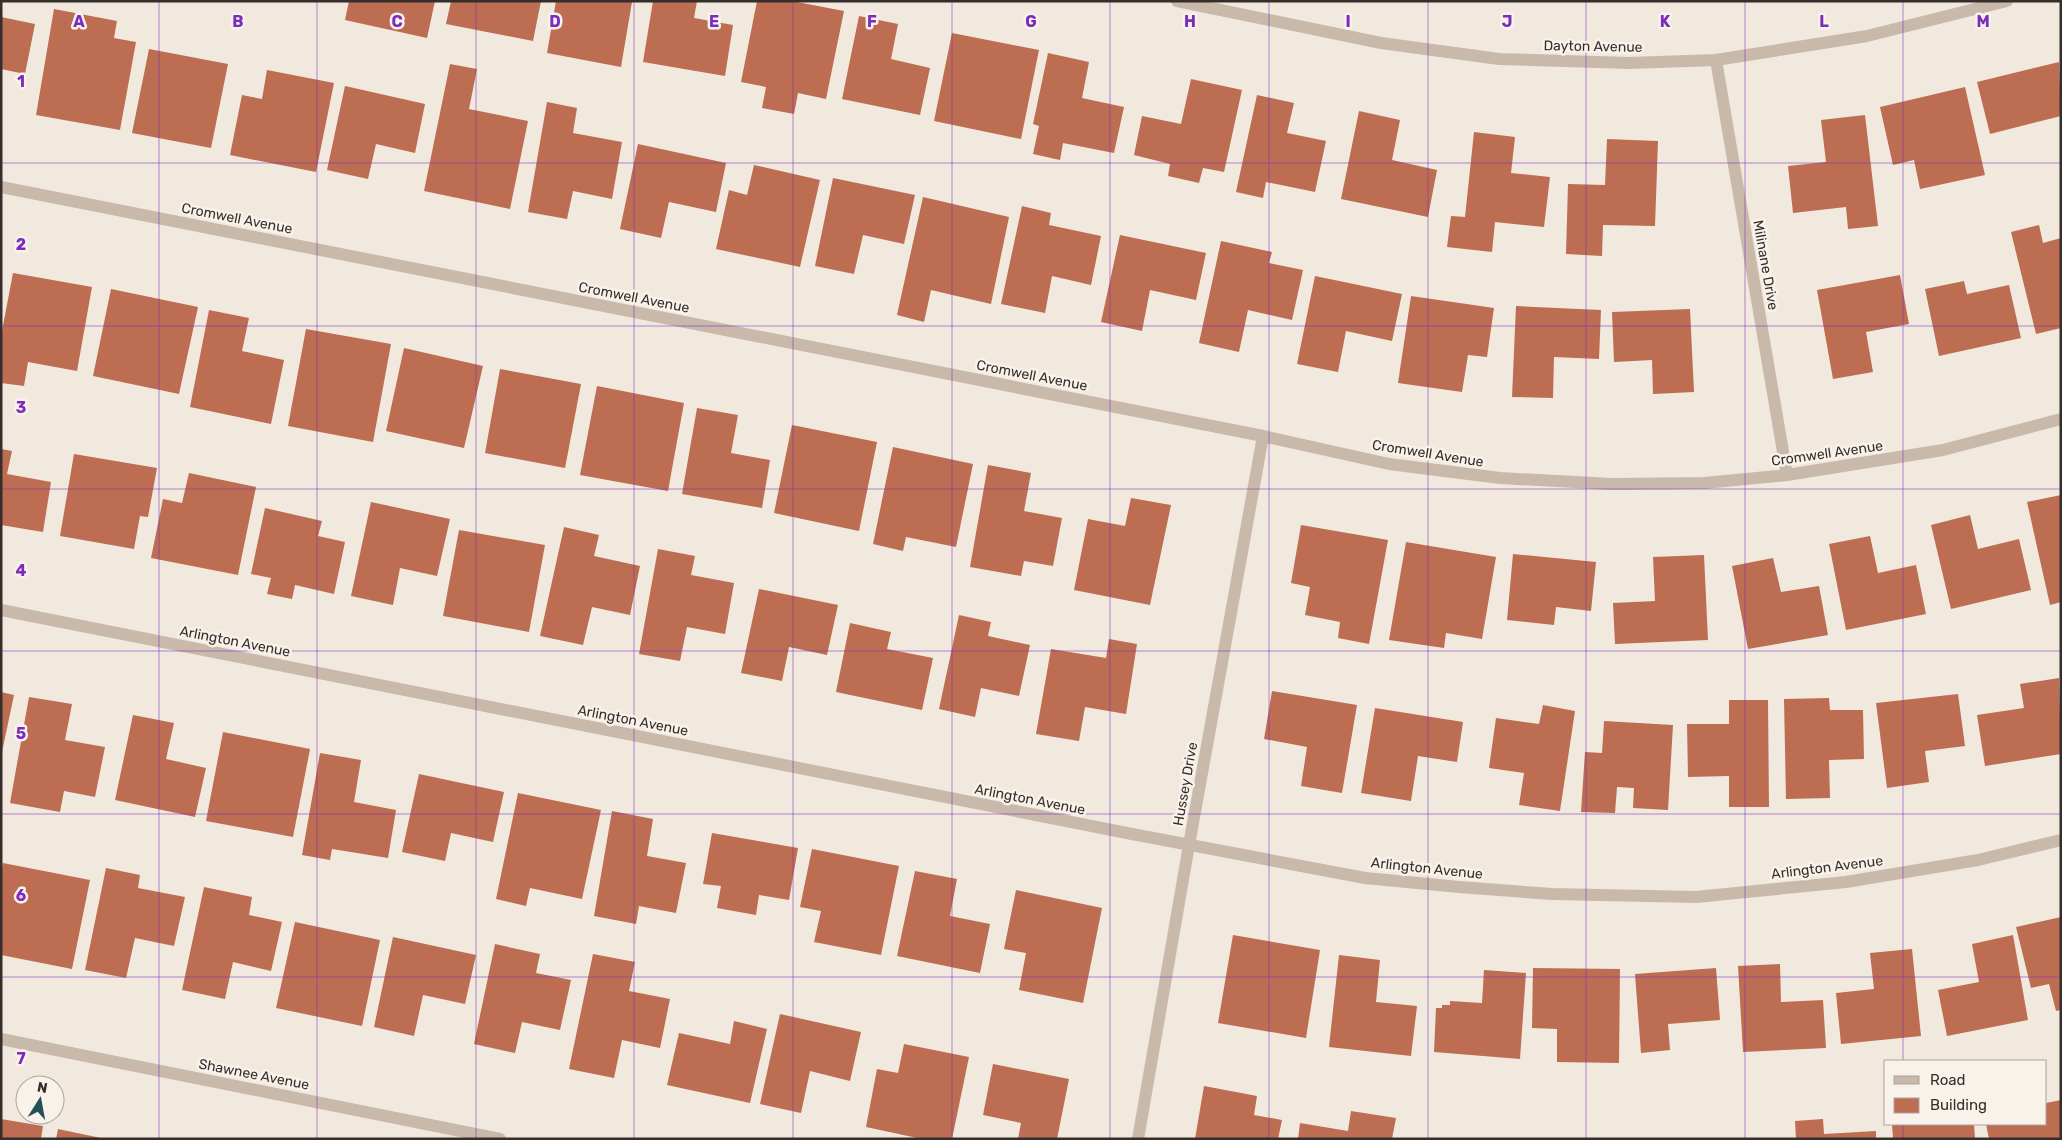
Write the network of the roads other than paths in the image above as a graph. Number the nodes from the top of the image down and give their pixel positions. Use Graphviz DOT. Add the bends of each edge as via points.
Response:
graph roads {
  1 [pos="1177,1"];
  2 [pos="2007,1"];
  3 [pos="1716,60"];
  4 [pos="1,187"];
  5 [pos="2061,419"];
  6 [pos="1263,436"];
  7 [pos="1787,475"];
  8 [pos="1,610"];
  9 [pos="2061,840"];
  10 [pos="1189,845"];
  11 [pos="1,1039"];
  12 [pos="500,1139"];
  13 [pos="1138,1139"];
  1 -- 3 [label="street, Dayton Avenue" via="1381,42 1499,60 1629,63"];
  2 -- 3 [label="street, Dayton Avenue" via="1867,36"];
  3 -- 7 [label="street, Milinane Drive"];
  4 -- 6 [label="street, Cromwell Avenue"];
  5 -- 7 [label="street, Cromwell Avenue" via="1943,450"];
  6 -- 7 [label="street, Cromwell Avenue" via="1389,464 1500,478 1612,484 1704,483"];
  6 -- 10 [label="street, Hussey Drive"];
  8 -- 10 [label="street, Arlington Avenue"];
  9 -- 10 [label="street, Arlington Avenue" via="1978,860 1846,882 1696,897 1552,894 1440,886 1365,878"];
  10 -- 13 [label="street, Hussey Drive"];
  11 -- 12 [label="street, Shawnee Avenue"];
}
